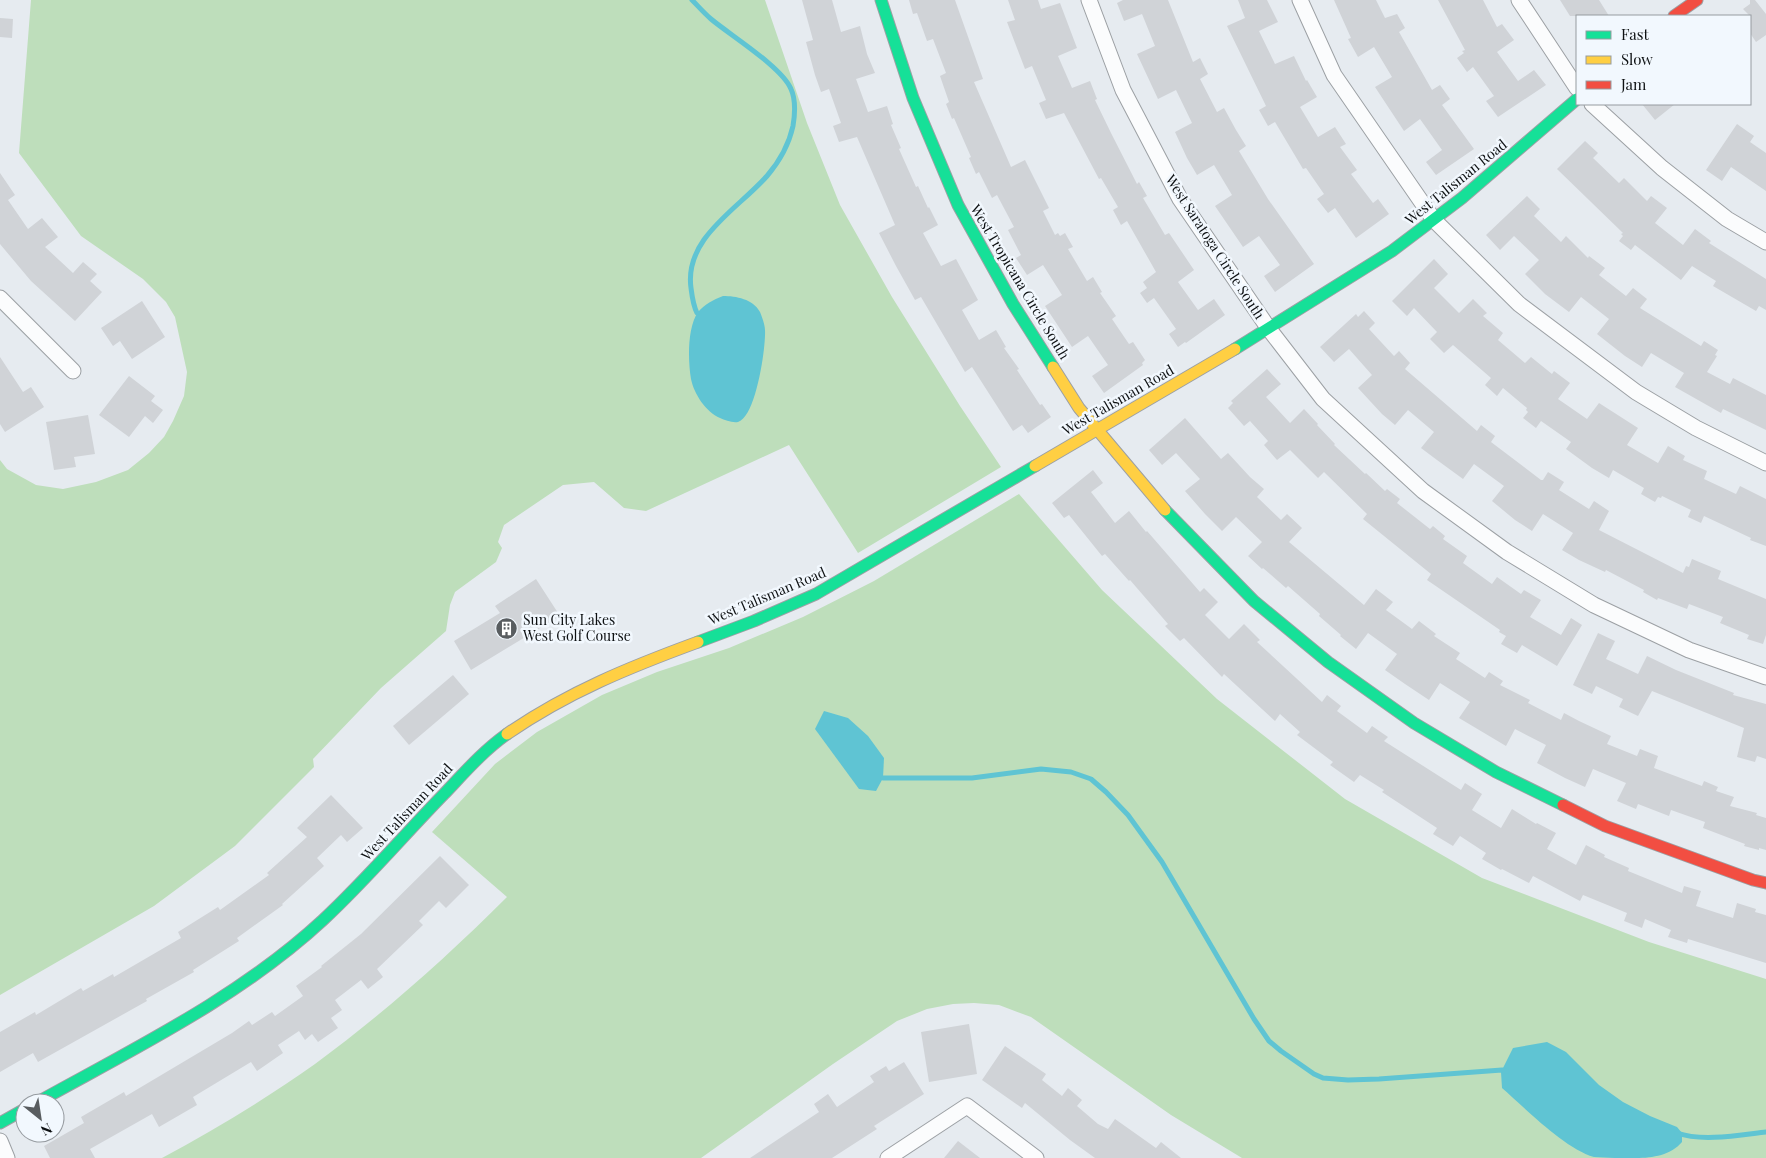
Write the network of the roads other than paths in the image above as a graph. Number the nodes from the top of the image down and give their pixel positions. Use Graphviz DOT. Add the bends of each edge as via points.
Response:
graph roads {
  1 [pos="881,0"];
  2 [pos="1089,0"];
  3 [pos="1300,0"];
  4 [pos="1520,0"];
  5 [pos="1696,0"];
  6 [pos="1675,15"];
  7 [pos="1576,86"];
  8 [pos="1576,100"];
  9 [pos="1593,105"];
  10 [pos="1434,220"];
  11 [pos="1766,242"];
  12 [pos="0,298"];
  13 [pos="1269,329"];
  14 [pos="73,371"];
  15 [pos="1096,430"];
  16 [pos="1766,463"];
  17 [pos="1766,677"];
  18 [pos="1766,883"];
  19 [pos="54,1093"];
  20 [pos="15,1115"];
  21 [pos="0,1123"];
  22 [pos="0,1141"];
  23 [pos="7,1158"];
  24 [pos="888,1158"];
  25 [pos="1036,1158"];
  1 -- 15 [label="street, West Tropicana Circle South" via="913,98 958,206 1013,304"];
  2 -- 13 [label="street, West Saratoga Circle South" via="1123,90 1180,198"];
  3 -- 10 [label="street" via="1334,75"];
  4 -- 7 [label="street"];
  5 -- 6 [label="street"];
  8 -- 10 [label="street, West Talisman Road"];
  9 -- 11 [label="street" via="1662,168 1727,218"];
  10 -- 13 [label="street, West Talisman Road" via="1359,273"];
  10 -- 16 [label="street" via="1519,304 1636,392 1696,428"];
  12 -- 14 [label="street"];
  13 -- 15 [label="street, West Talisman Road"];
  13 -- 17 [label="street, West Saratoga Circle South" via="1323,398 1423,491 1507,552 1594,605 1689,650"];
  15 -- 18 [label="street, West Tropicana Circle South" via="1173,520 1254,601 1328,662 1414,723 1496,772 1605,826"];
  15 -- 19 [label="street, West Talisman Road" via="816,594 630,667 528,720 488,748 322,921 252,978"];
  20 -- 21 [label="street"];
  22 -- 23 [label="street"];
  24 -- 25 [label="street" via="967,1106"];
}
